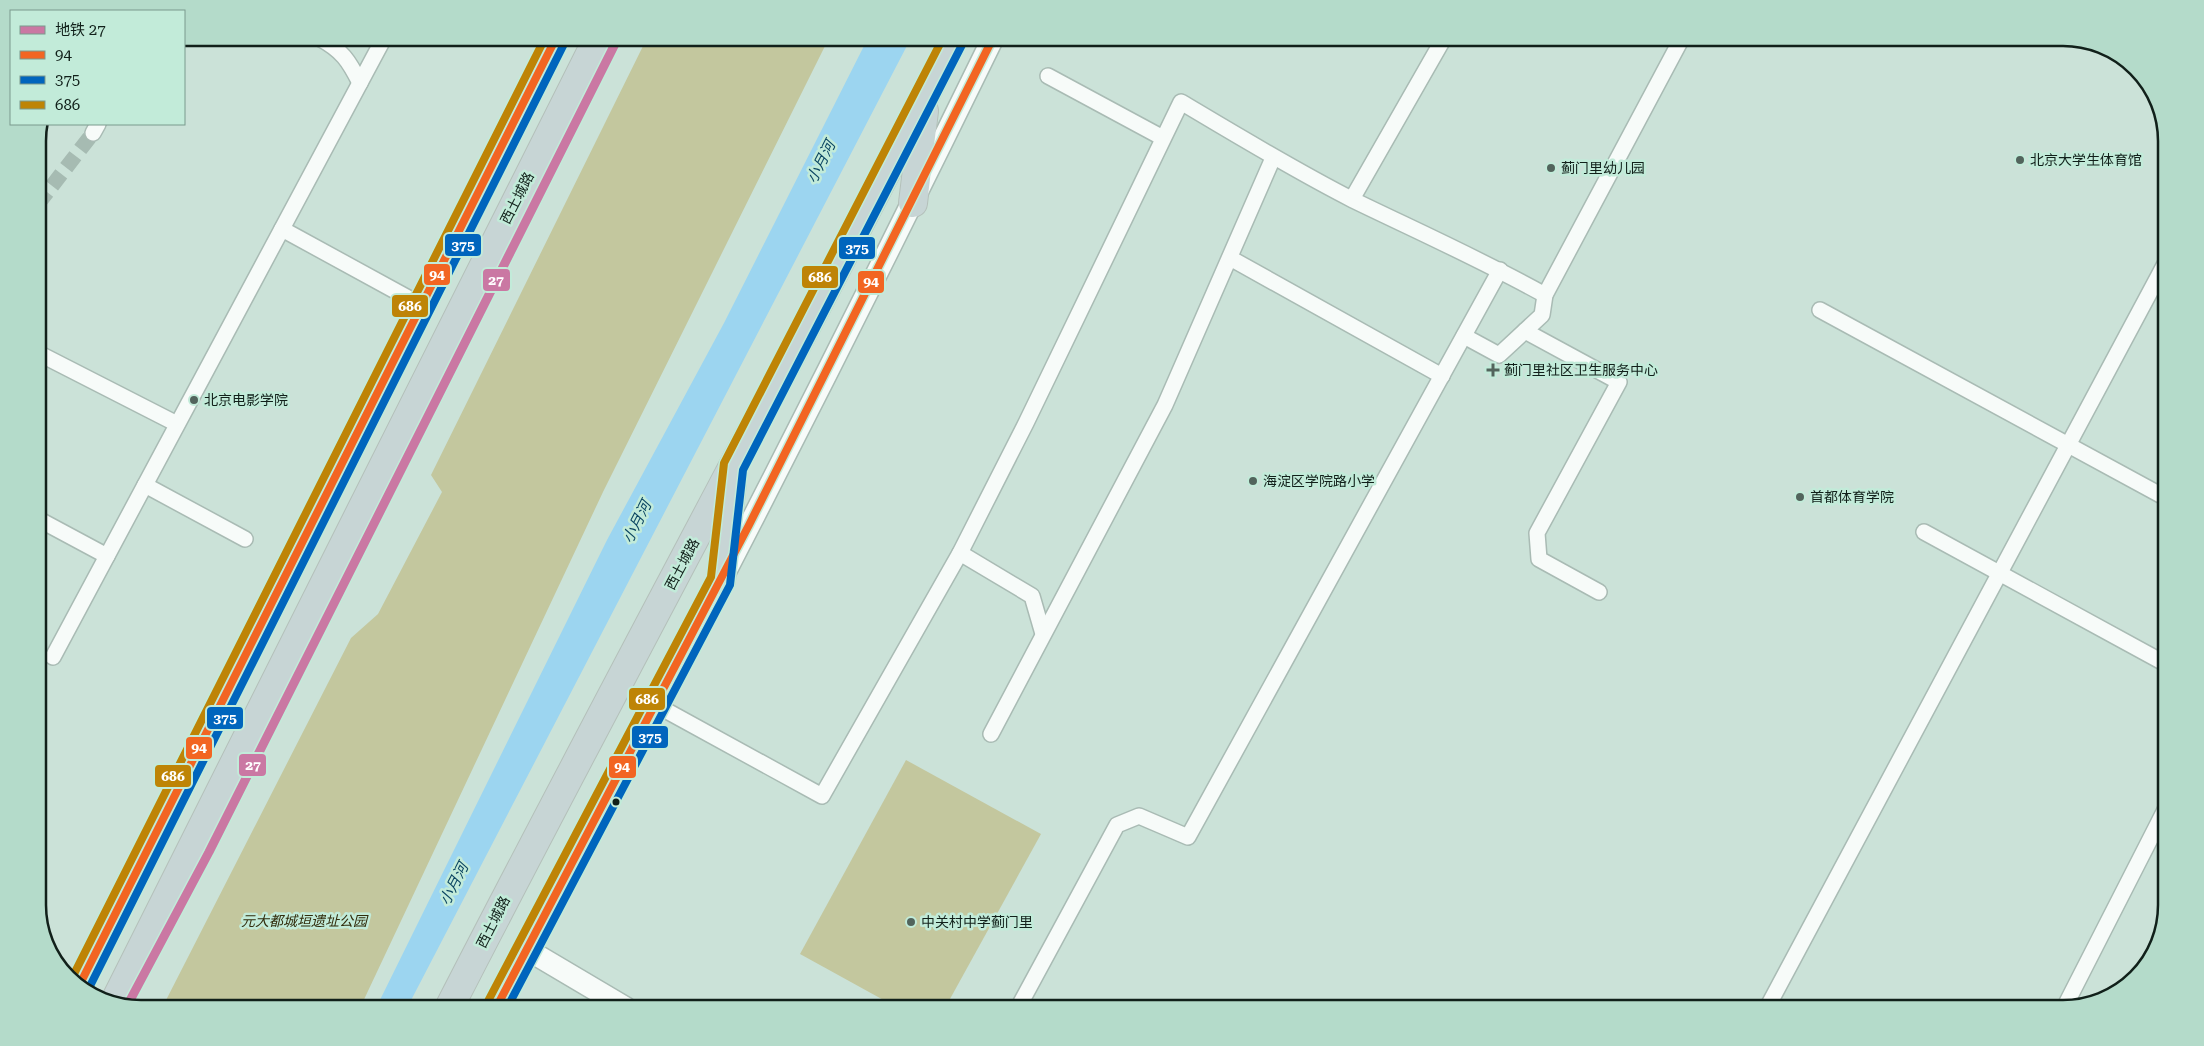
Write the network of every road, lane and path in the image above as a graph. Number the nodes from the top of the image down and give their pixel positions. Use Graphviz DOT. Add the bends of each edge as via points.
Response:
graph roads {
  1 [pos="335,46"];
  2 [pos="380,46"];
  3 [pos="552,46"];
  4 [pos="594,46"];
  5 [pos="950,46"];
  6 [pos="990,46"];
  7 [pos="1439,46"];
  8 [pos="1678,46"];
  9 [pos="1048,76"];
  10 [pos="360,84"];
  11 [pos="927,92"];
  12 [pos="1163,138"];
  13 [pos="1273,158"];
  14 [pos="1352,199"];
  15 [pos="913,203"];
  16 [pos="282,229"];
  17 [pos="1230,258"];
  18 [pos="1500,270"];
  19 [pos="2158,277"];
  20 [pos="1545,294"];
  21 [pos="421,305"];
  22 [pos="1820,310"];
  23 [pos="1525,331"];
  24 [pos="1464,336"];
  25 [pos="46,356"];
  26 [pos="1442,376"];
  27 [pos="177,424"];
  28 [pos="2068,445"];
  29 [pos="733,467"];
  30 [pos="145,485"];
  31 [pos="2158,494"];
  32 [pos="46,523"];
  33 [pos="1924,532"];
  34 [pos="245,539"];
  35 [pos="960,553"];
  36 [pos="107,556"];
  37 [pos="1999,574"];
  38 [pos="721,580"];
  39 [pos="1599,592"];
  40 [pos="1043,634"];
  41 [pos="53,657"];
  42 [pos="2158,660"];
  43 [pos="656,705"];
  44 [pos="991,734"];
  45 [pos="2158,824"];
  46 [pos="507,894"];
  47 [pos="528,950"];
  48 [pos="83,979"];
  49 [pos="117,997"];
  50 [pos="453,1000"];
  51 [pos="469,1000"];
  52 [pos="500,1000"];
  53 [pos="612,1000"];
  54 [pos="1022,1000"];
  55 [pos="1770,1000"];
  56 [pos="2068,1000"];
  1 -- 10 [label="street" via="350,62"];
  2 -- 10 [label="street"];
  3 -- 21 [label="street"];
  4 -- 49 [label="highway, 西土城路"];
  5 -- 11 [label="highway, 西土城路"];
  6 -- 15 [label="street"];
  7 -- 14 [label="street"];
  8 -- 20 [label="street"];
  9 -- 12 [label="street"];
  10 -- 16 [label="street"];
  11 -- 15 [label="highway"];
  11 -- 29 [label="highway, 西土城路"];
  12 -- 13 [label="street" via="1181,102"];
  12 -- 35 [label="street"];
  13 -- 14 [label="street"];
  13 -- 17 [label="street"];
  14 -- 18 [label="street"];
  15 -- 38 [label="street"];
  16 -- 21 [label="street"];
  16 -- 27 [label="street"];
  17 -- 26 [label="street"];
  17 -- 40 [label="street" via="1165,405"];
  18 -- 20 [label="street"];
  18 -- 24 [label="street"];
  19 -- 28 [label="street"];
  20 -- 23 [label="street" via="1542,315"];
  21 -- 48 [label="street"];
  22 -- 28 [label="street"];
  23 -- 24 [label="street" via="1499,355"];
  23 -- 39 [label="street" via="1618,382 1537,533 1539,558"];
  24 -- 26 [label="street"];
  25 -- 27 [label="street"];
  26 -- 54 [label="street" via="1188,837 1139,816 1117,825"];
  27 -- 30 [label="street"];
  28 -- 31 [label="street"];
  28 -- 37 [label="street"];
  29 -- 38 [label="highway"];
  29 -- 46 [label="highway, 西土城路"];
  30 -- 34 [label="street"];
  30 -- 36 [label="street"];
  32 -- 36 [label="street"];
  33 -- 37 [label="street"];
  35 -- 40 [label="street" via="1032,596"];
  35 -- 43 [label="street" via="822,796"];
  36 -- 41 [label="street"];
  37 -- 42 [label="street"];
  37 -- 55 [label="street"];
  38 -- 43 [label="street"];
  40 -- 44 [label="street"];
  43 -- 47 [label="street"];
  45 -- 56 [label="street"];
  46 -- 50 [label="highway, 西土城路"];
  46 -- 51 [label="highway"];
  47 -- 52 [label="street"];
  47 -- 53 [label="street"];
}
